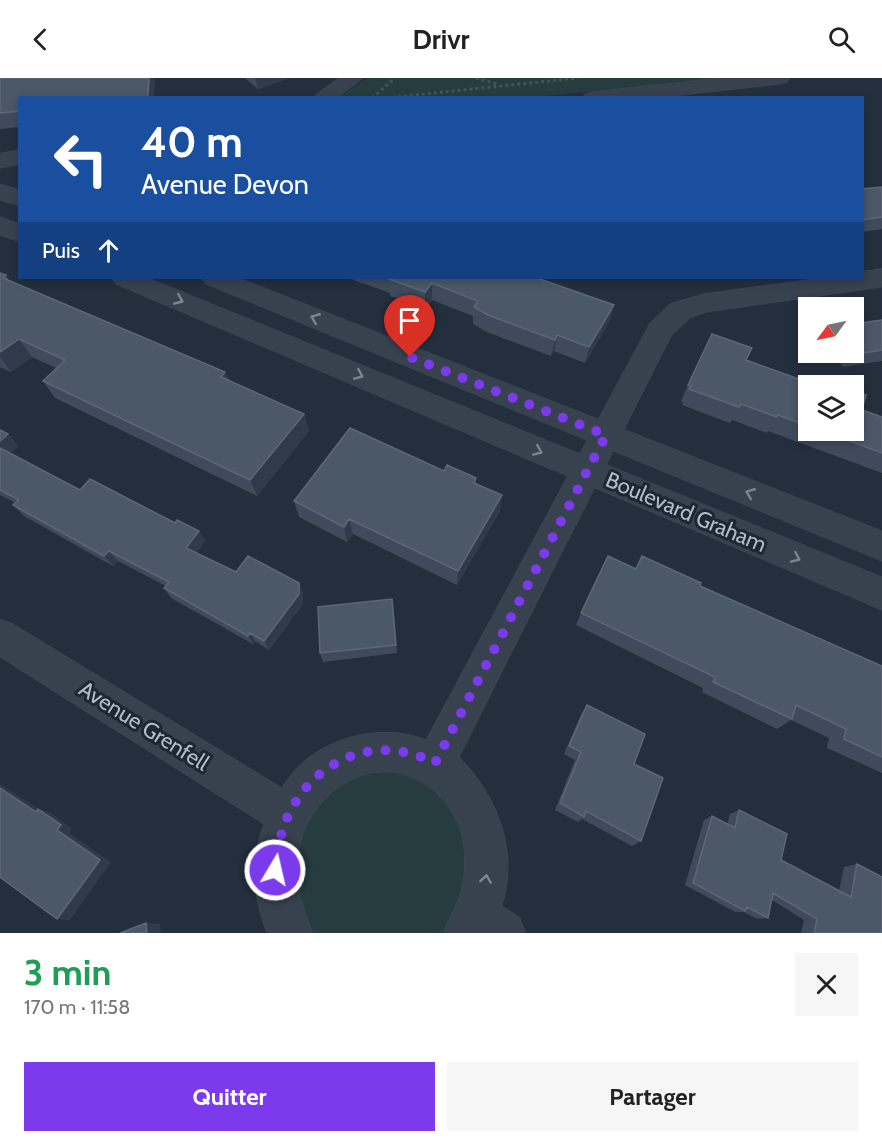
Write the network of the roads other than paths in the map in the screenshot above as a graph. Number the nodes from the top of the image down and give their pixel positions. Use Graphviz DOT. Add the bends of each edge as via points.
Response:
graph roads {
  1 [pos="353,78"];
  2 [pos="780,78"];
  3 [pos="325,96"];
  4 [pos="611,96"];
  5 [pos="18,157"];
  6 [pos="0,161"];
  7 [pos="0,191"];
  8 [pos="18,198"];
  9 [pos="0,225"];
  10 [pos="18,233"];
  11 [pos="882,278"];
  12 [pos="127,279"];
  13 [pos="217,279"];
  14 [pos="606,435"];
  15 [pos="588,471"];
  16 [pos="882,546"];
  17 [pos="882,594"];
  18 [pos="0,636"];
  19 [pos="435,763"];
  20 [pos="288,815"];
  21 [pos="482,928"];
  22 [pos="290,933"];
  1 -- 3 [label="street"];
  2 -- 4 [label="street"];
  5 -- 6 [label="street"];
  7 -- 8 [label="street"];
  9 -- 10 [label="street"];
  11 -- 14 [label="street" via="704,303 680,311 660,330"];
  12 -- 15 [label="street, Boulevard Graham, one-way"];
  14 -- 13 [label="street, Boulevard Graham, one-way"];
  14 -- 15 [label="street"];
  16 -- 14 [label="street, Boulevard Graham, one-way"];
  15 -- 17 [label="street, Boulevard Graham, one-way"];
  15 -- 19 [label="street"];
  18 -- 20 [label="street, Avenue Grenfell"];
  19 -- 20 [label="street" via="394,749 356,754 335,763 316,778"];
  21 -- 19 [label="street, one-way" via="488,864 479,817 450,774"];
  20 -- 22 [label="street" via="279,840 275,870 278,902"];
}
